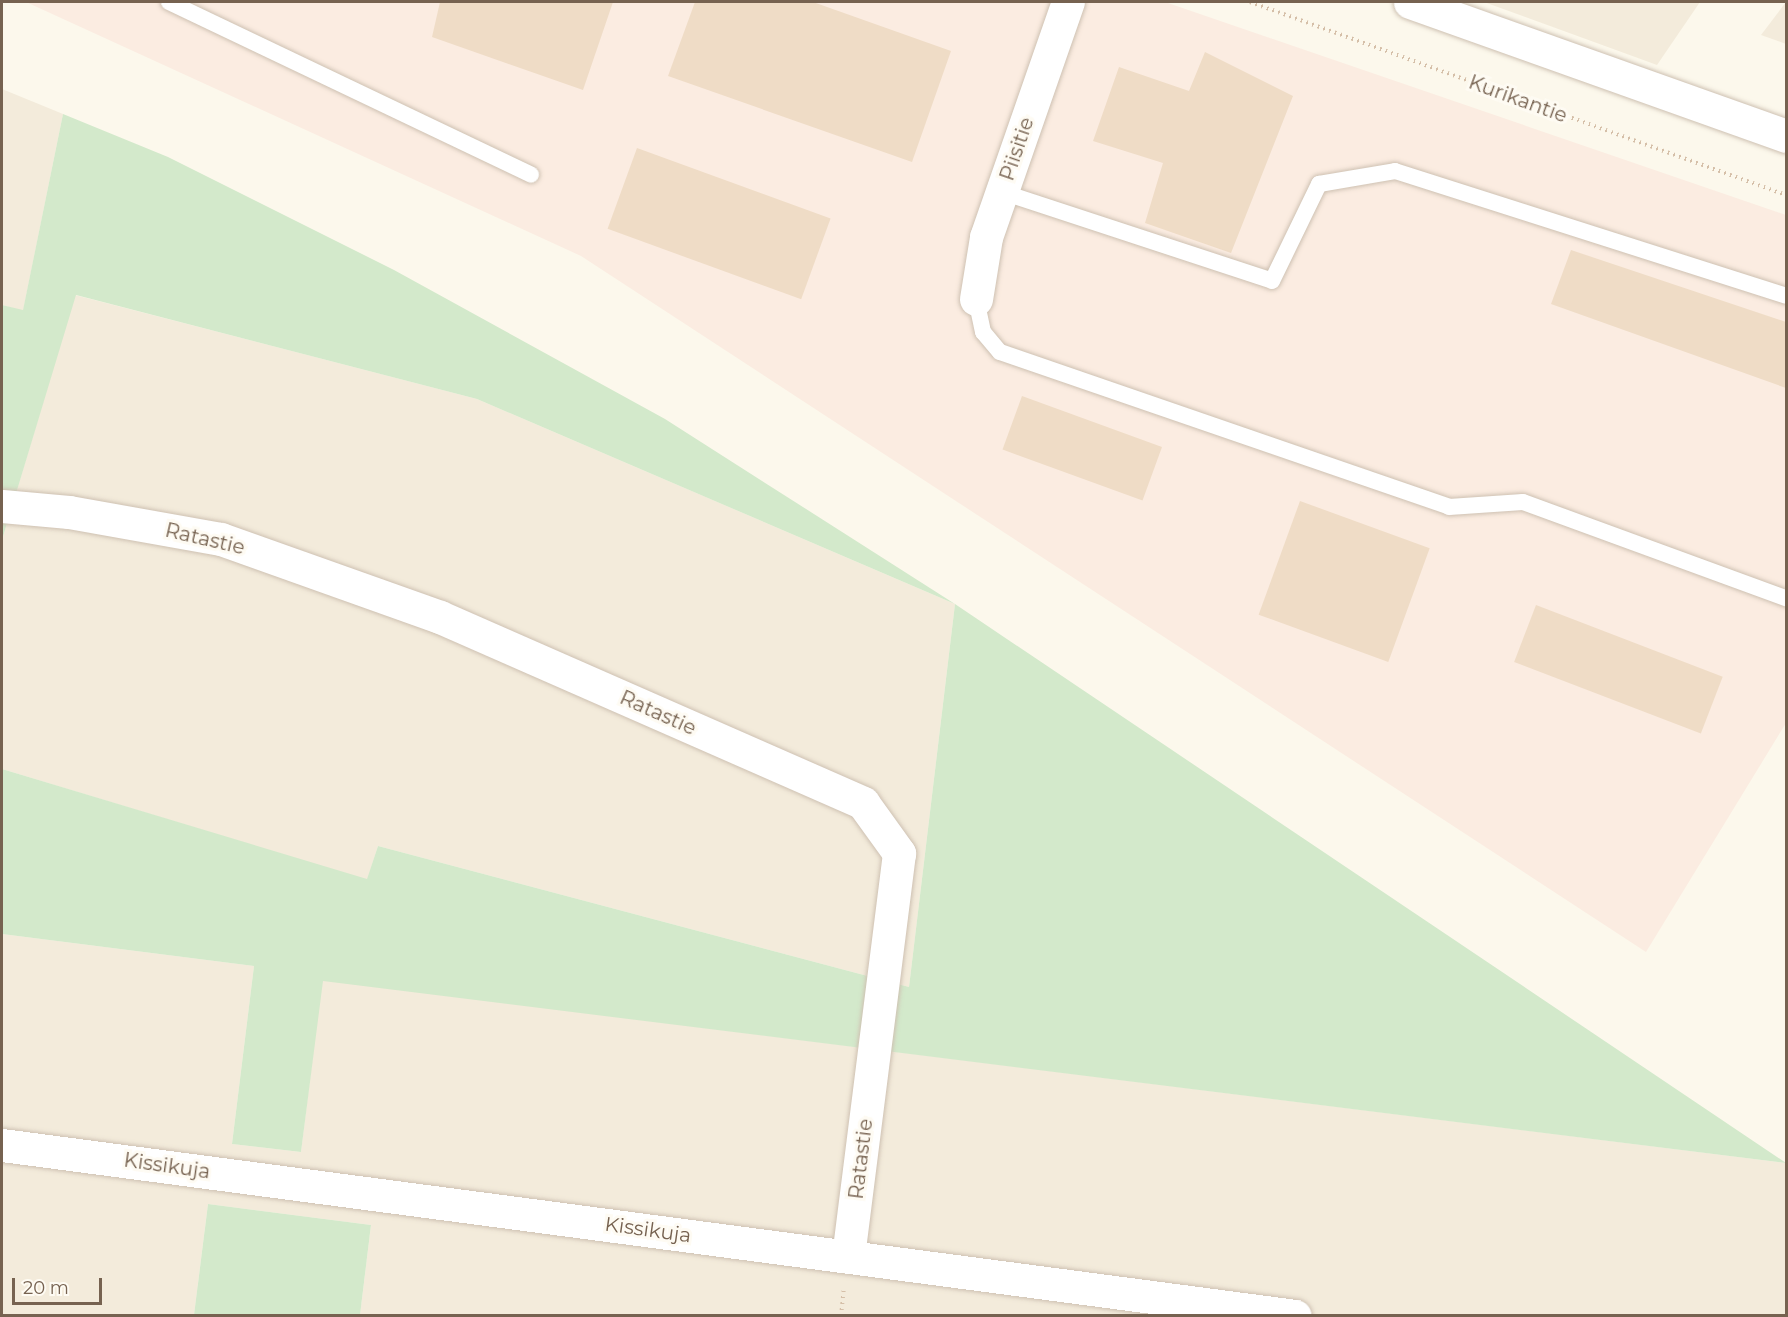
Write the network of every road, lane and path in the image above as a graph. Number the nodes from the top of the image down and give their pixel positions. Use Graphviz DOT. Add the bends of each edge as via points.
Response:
graph roads {
  1 [pos="169,2"];
  2 [pos="1068,2"];
  3 [pos="1250,2"];
  4 [pos="1410,2"];
  5 [pos="1786,136"];
  6 [pos="531,175"];
  7 [pos="1002,192"];
  8 [pos="1786,195"];
  9 [pos="1786,296"];
  10 [pos="976,299"];
  11 [pos="2,506"];
  12 [pos="1786,598"];
  13 [pos="2,1144"];
  14 [pos="848,1257"];
  15 [pos="1295,1316"];
  1 -- 6 [label="lane"];
  2 -- 7 [label="street, Piisitie"];
  3 -- 8 [label="path, Kurikantie"];
  4 -- 5 [label="street"];
  7 -- 9 [label="lane" via="1272,281 1319,184 1395,171"];
  7 -- 10 [label="street, Piisitie" via="986,237"];
  10 -- 12 [label="lane" via="983,332 1000,352 1449,507 1523,502"];
  11 -- 14 [label="street, Ratastie" via="69,512 221,539 440,617 863,803 899,853"];
  13 -- 14 [label="street, Kissikuja"];
  14 -- 15 [label="street, Kissikuja"];
}
